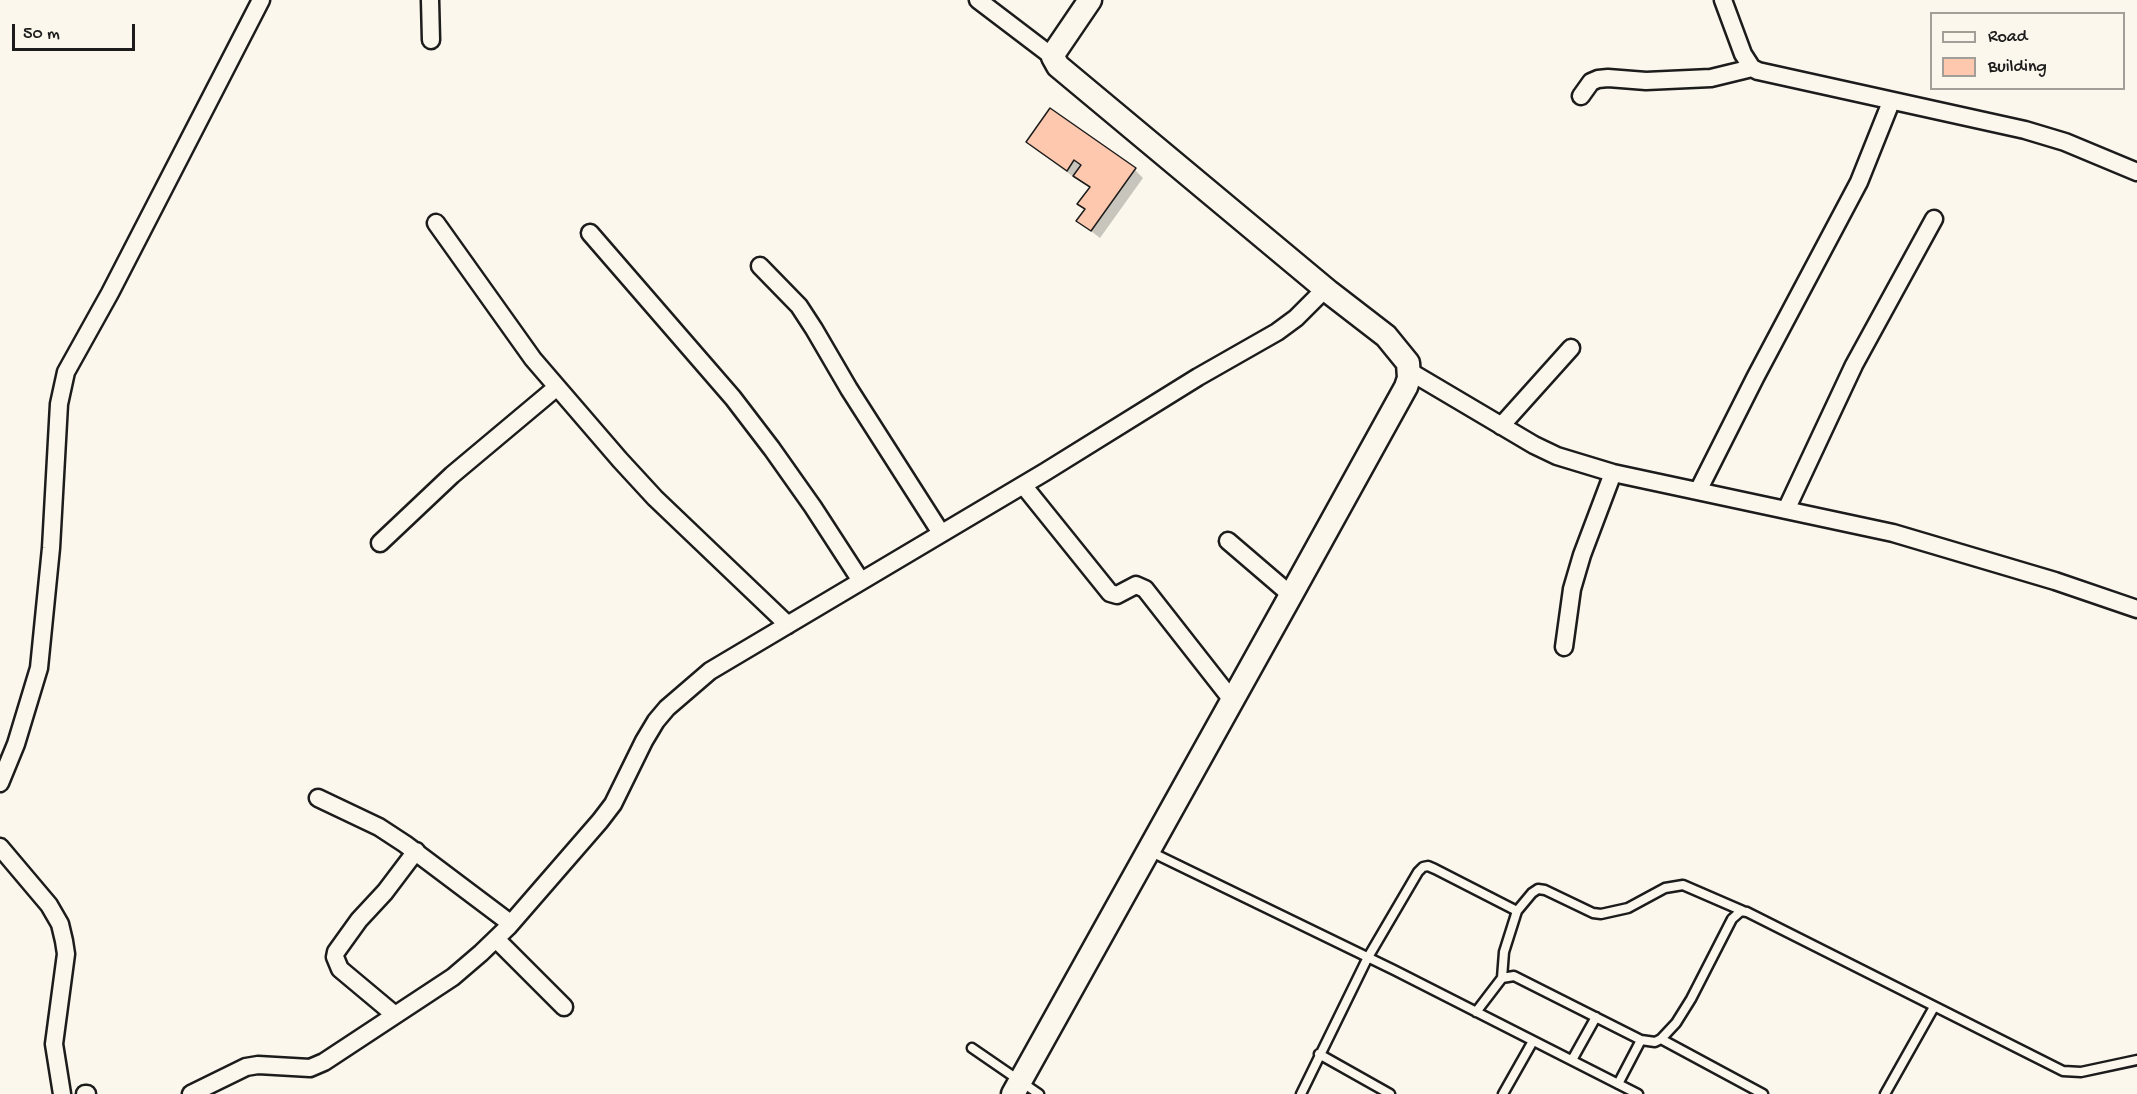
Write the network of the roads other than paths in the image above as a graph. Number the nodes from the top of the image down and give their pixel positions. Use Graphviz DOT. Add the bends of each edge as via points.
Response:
graph roads {
  1 [pos="261,0"];
  2 [pos="430,0"];
  3 [pos="978,0"];
  4 [pos="1090,0"];
  5 [pos="1723,0"];
  6 [pos="431,40"];
  7 [pos="1053,57"];
  8 [pos="1752,68"];
  9 [pos="1581,96"];
  10 [pos="1891,102"];
  11 [pos="2137,172"];
  12 [pos="1934,219"];
  13 [pos="436,223"];
  14 [pos="590,233"];
  15 [pos="760,267"];
  16 [pos="1325,289"];
  17 [pos="1571,348"];
  18 [pos="1409,371"];
  19 [pos="557,387"];
  20 [pos="1502,426"];
  21 [pos="1613,473"];
  22 [pos="1023,485"];
  23 [pos="1698,491"];
  24 [pos="1786,510"];
  25 [pos="941,533"];
  26 [pos="1228,541"];
  27 [pos="380,543"];
  28 [pos="861,581"];
  29 [pos="1291,595"];
  30 [pos="2137,609"];
  31 [pos="788,625"];
  32 [pos="1564,647"];
  33 [pos="1232,700"];
  34 [pos="0,783"];
  35 [pos="318,798"];
  36 [pos="0,847"];
  37 [pos="416,851"];
  38 [pos="1149,851"];
  39 [pos="1517,911"];
  40 [pos="1743,911"];
  41 [pos="510,923"];
  42 [pos="495,939"];
  43 [pos="1368,958"];
  44 [pos="1502,978"];
  45 [pos="564,1007"];
  46 [pos="1934,1007"];
  47 [pos="1476,1012"];
  48 [pos="395,1015"];
  49 [pos="1596,1017"];
  50 [pos="1661,1039"];
  51 [pos="1641,1040"];
  52 [pos="1533,1041"];
  53 [pos="972,1048"];
  54 [pos="1319,1054"];
  55 [pos="1572,1060"];
  56 [pos="2137,1060"];
  57 [pos="1618,1084"];
  58 [pos="1016,1087"];
  59 [pos="1633,1093"];
  60 [pos="1888,1093"];
  61 [pos="62,1094"];
  62 [pos="191,1094"];
  63 [pos="1039,1094"];
  64 [pos="1301,1094"];
  65 [pos="1390,1094"];
  66 [pos="1503,1094"];
  67 [pos="1763,1094"];
  1 -- 34 [label="street" via="66,372 58,404 51,548 39,668"];
  2 -- 6 [label="street"];
  3 -- 7 [label="street"];
  4 -- 7 [label="main road"];
  5 -- 8 [label="street"];
  7 -- 16 [label="main road" via="1058,66"];
  8 -- 9 [label="street" via="1711,78 1598,79"];
  8 -- 10 [label="street"];
  10 -- 11 [label="street" via="2025,130"];
  10 -- 23 [label="street" via="1859,182"];
  12 -- 24 [label="street" via="1854,365"];
  13 -- 19 [label="street"];
  14 -- 28 [label="street" via="733,398 813,507"];
  15 -- 25 [label="street" via="799,306"];
  16 -- 18 [label="main road" via="1386,336"];
  16 -- 22 [label="street" via="1277,332"];
  17 -- 20 [label="street"];
  18 -- 20 [label="street"];
  18 -- 29 [label="main road" via="1406,387"];
  19 -- 27 [label="street" via="452,475"];
  19 -- 31 [label="street" via="655,498"];
  20 -- 21 [label="street" via="1557,456"];
  21 -- 23 [label="street"];
  21 -- 32 [label="street" via="1572,589"];
  22 -- 25 [label="street"];
  22 -- 33 [label="street" via="1110,593 1117,596 1136,585 1145,589"];
  23 -- 24 [label="street"];
  24 -- 30 [label="street" via="1893,533"];
  25 -- 28 [label="street"];
  26 -- 29 [label="street"];
  28 -- 31 [label="street"];
  29 -- 33 [label="main road"];
  31 -- 41 [label="street" via="710,671 666,708 644,741 613,804"];
  33 -- 38 [label="main road"];
  35 -- 37 [label="street" via="379,827"];
  36 -- 61 [label="street" via="49,905 60,924 66,954 54,1044"];
  37 -- 41 [label="street"];
  37 -- 48 [label="street" via="359,920 335,957 340,969"];
  38 -- 43 [label="lane"];
  38 -- 58 [label="main road"];
  39 -- 40 [label="lane" via="1539,889 1601,914 1628,908 1665,888 1683,885"];
  39 -- 43 [label="lane" via="1424,867"];
  39 -- 44 [label="lane" via="1504,952"];
  40 -- 46 [label="lane"];
  40 -- 50 [label="lane" via="1732,919 1691,999"];
  41 -- 42 [label="street"];
  42 -- 45 [label="street"];
  42 -- 48 [label="street" via="453,977"];
  43 -- 47 [label="lane"];
  43 -- 54 [label="lane"];
  44 -- 47 [label="lane"];
  44 -- 49 [label="lane" via="1514,976 1524,980"];
  46 -- 56 [label="lane" via="2063,1071 2082,1072"];
  46 -- 60 [label="lane"];
  47 -- 52 [label="lane"];
  48 -- 62 [label="street" via="310,1068 246,1067"];
  49 -- 51 [label="lane"];
  49 -- 55 [label="lane"];
  50 -- 51 [label="lane" via="1648,1043"];
  50 -- 67 [label="lane"];
  51 -- 57 [label="lane"];
  52 -- 55 [label="lane"];
  52 -- 66 [label="lane"];
  53 -- 58 [label="lane"];
  54 -- 64 [label="lane"];
  54 -- 65 [label="lane"];
  55 -- 57 [label="lane"];
  57 -- 59 [label="lane"];
  58 -- 63 [label="lane"];
}
